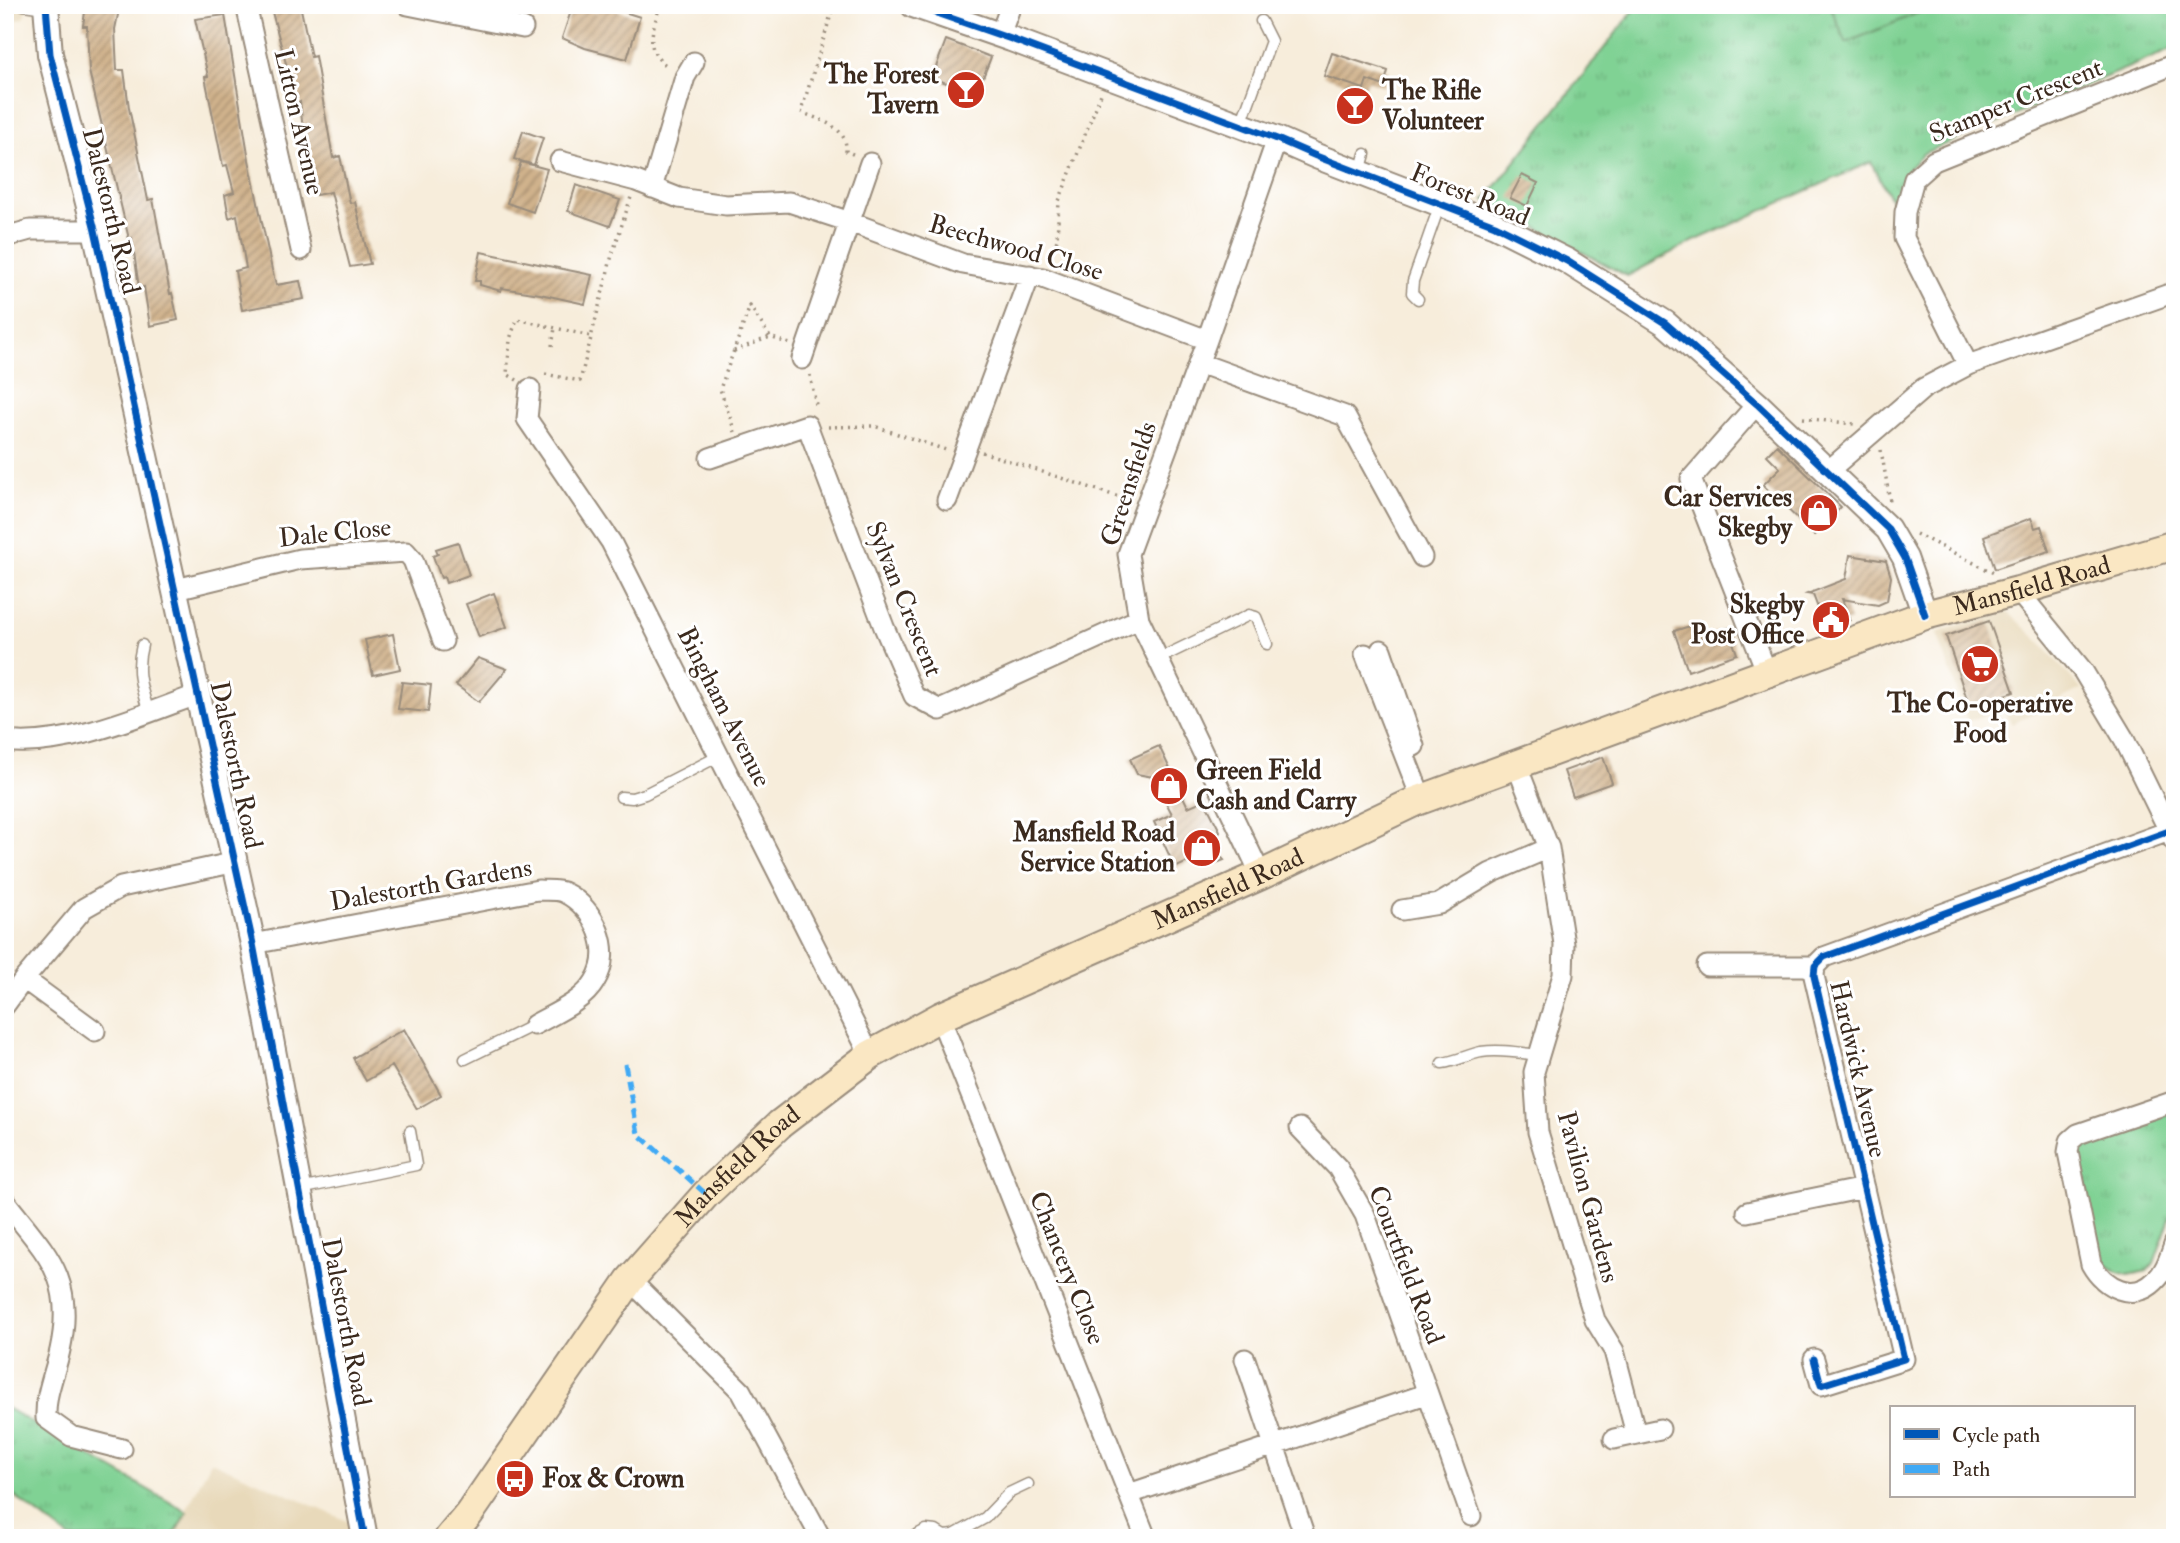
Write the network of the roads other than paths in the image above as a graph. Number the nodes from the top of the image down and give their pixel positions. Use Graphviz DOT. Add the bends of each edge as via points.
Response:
graph roads {
  1 [pos="246,5"];
  2 [pos="408,5"];
  3 [pos="913,5"];
  4 [pos="1011,5"];
  5 [pos="39,6"];
  6 [pos="1262,21"];
  7 [pos="523,28"];
  8 [pos="1000,35"];
  9 [pos="2175,64"];
  10 [pos="689,70"];
  11 [pos="1240,125"];
  12 [pos="1277,139"];
  13 [pos="560,161"];
  14 [pos="870,163"];
  15 [pos="644,185"];
  16 [pos="1441,204"];
  17 [pos="850,222"];
  18 [pos="95,230"];
  19 [pos="5,237"];
  20 [pos="302,250"];
  21 [pos="1037,277"];
  22 [pos="2175,292"];
  23 [pos="1418,299"];
  24 [pos="1207,340"];
  25 [pos="804,354"];
  26 [pos="1199,363"];
  27 [pos="1968,366"];
  28 [pos="530,389"];
  29 [pos="1757,404"];
  30 [pos="710,458"];
  31 [pos="1828,471"];
  32 [pos="947,500"];
  33 [pos="2175,544"];
  34 [pos="1422,557"];
  35 [pos="176,589"];
  36 [pos="2018,591"];
  37 [pos="1925,615"];
  38 [pos="1139,619"];
  39 [pos="443,641"];
  40 [pos="1268,644"];
  41 [pos="142,645"];
  42 [pos="1373,652"];
  43 [pos="1158,659"];
  44 [pos="1766,673"];
  45 [pos="200,694"];
  46 [pos="149,713"];
  47 [pos="5,741"];
  48 [pos="719,756"];
  49 [pos="1517,766"];
  50 [pos="621,797"];
  51 [pos="1427,798"];
  52 [pos="2172,836"];
  53 [pos="1549,848"];
  54 [pos="236,862"];
  55 [pos="1262,875"];
  56 [pos="1402,910"];
  57 [pos="253,944"];
  58 [pos="1707,966"];
  59 [pos="1815,966"];
  60 [pos="24,979"];
  61 [pos="5,1005"];
  62 [pos="940,1017"];
  63 [pos="534,1025"];
  64 [pos="95,1031"];
  65 [pos="870,1055"];
  66 [pos="1540,1055"];
  67 [pos="465,1059"];
  68 [pos="1442,1063"];
  69 [pos="2175,1101"];
  70 [pos="1300,1128"];
  71 [pos="410,1131"];
  72 [pos="1864,1188"];
  73 [pos="299,1189"];
  74 [pos="5,1201"];
  75 [pos="1747,1212"];
  76 [pos="2175,1242"];
  77 [pos="630,1280"];
  78 [pos="1245,1359"];
  79 [pos="1814,1359"];
  80 [pos="1426,1394"];
  81 [pos="1660,1429"];
  82 [pos="1636,1434"];
  83 [pos="1614,1439"];
  84 [pos="1274,1446"];
  85 [pos="122,1449"];
  86 [pos="1028,1484"];
  87 [pos="1129,1494"];
  88 [pos="1471,1516"];
  89 [pos="462,1526"];
  90 [pos="1304,1534"];
  91 [pos="365,1538"];
  92 [pos="449,1538"];
  93 [pos="821,1538"];
  94 [pos="912,1538"];
  95 [pos="1146,1538"];
  1 -- 20 [label="street, Litton Avenue"];
  2 -- 7 [label="street"];
  3 -- 8 [label="street, Forest Road"];
  4 -- 8 [label="street"];
  5 -- 18 [label="street, Dalestorth Road"];
  6 -- 11 [label="lane" via="1271,41"];
  8 -- 11 [label="street, Forest Road"];
  9 -- 27 [label="street, Stamper Crescent" via="1934,161 1914,179 1904,238"];
  10 -- 15 [label="street"];
  11 -- 12 [label="street, Forest Road"];
  12 -- 16 [label="street, Forest Road" via="1362,164"];
  12 -- 24 [label="street, Greensfields"];
  13 -- 15 [label="street, Beechwood Close"];
  14 -- 17 [label="street"];
  15 -- 17 [label="street, Beechwood Close" via="679,198 726,205 789,202"];
  16 -- 23 [label="lane" via="1413,281 1412,293"];
  16 -- 29 [label="street, Forest Road" via="1567,261 1665,323"];
  17 -- 21 [label="street, Beechwood Close" via="963,264"];
  17 -- 25 [label="street"];
  18 -- 19 [label="street" via="30,230"];
  18 -- 35 [label="street, Dalestorth Road"];
  21 -- 24 [label="street, Beechwood Close"];
  21 -- 32 [label="street"];
  22 -- 27 [label="street"];
  24 -- 26 [label="street, Greensfields"];
  26 -- 34 [label="street" via="1345,416"];
  26 -- 38 [label="street, Greensfields" via="1128,554"];
  27 -- 31 [label="street" via="1924,388"];
  28 -- 48 [label="street, Bingham Avenue" via="527,419 611,542"];
  29 -- 31 [label="street, Forest Road"];
  29 -- 44 [label="street" via="1691,480"];
  30 -- 38 [label="street, Sylvan Crescent" via="807,425 914,696 940,710"];
  31 -- 37 [label="street, Forest Road" via="1888,529 1905,558"];
  33 -- 36 [label="main road, Mansfield Road"];
  35 -- 39 [label="street, Dale Close" via="300,559 406,552"];
  35 -- 45 [label="street, Dalestorth Road"];
  36 -- 37 [label="main road, Mansfield Road"];
  36 -- 52 [label="street" via="2083,671"];
  37 -- 44 [label="main road, Mansfield Road"];
  38 -- 43 [label="street, Greensfields"];
  40 -- 43 [label="lane" via="1256,617 1249,615"];
  41 -- 46 [label="lane" via="138,676"];
  42 -- 51 [label="street"];
  43 -- 55 [label="street, Greensfields"];
  44 -- 49 [label="main road, Mansfield Road"];
  45 -- 46 [label="street"];
  45 -- 54 [label="street, Dalestorth Road"];
  46 -- 47 [label="street" via="69,735"];
  48 -- 50 [label="lane" via="645,794"];
  48 -- 65 [label="street, Bingham Avenue"];
  49 -- 51 [label="main road, Mansfield Road"];
  49 -- 53 [label="street, Pavilion Gardens"];
  51 -- 55 [label="main road, Mansfield Road"];
  52 -- 59 [label="street, Hardwick Avenue" via="1824,957"];
  53 -- 56 [label="street" via="1491,873 1439,904"];
  53 -- 66 [label="street, Pavilion Gardens" via="1564,944 1563,975"];
  54 -- 57 [label="street, Dalestorth Road"];
  54 -- 60 [label="street" via="121,887 84,908"];
  55 -- 62 [label="main road, Mansfield Road"];
  57 -- 63 [label="street, Dalestorth Gardens" via="538,890 563,892 586,908 596,923 602,961 586,992"];
  57 -- 73 [label="street, Dalestorth Road"];
  58 -- 59 [label="street"];
  59 -- 72 [label="street, Hardwick Avenue"];
  60 -- 61 [label="street"];
  60 -- 64 [label="street"];
  62 -- 65 [label="main road, Mansfield Road"];
  62 -- 87 [label="street, Chancery Close"];
  63 -- 67 [label="lane"];
  65 -- 77 [label="main road, Mansfield Road" via="780,1124 706,1194"];
  66 -- 68 [label="lane" via="1480,1052"];
  66 -- 82 [label="street, Pavilion Gardens" via="1534,1072 1538,1132 1595,1320 1614,1351"];
  69 -- 76 [label="street" via="2078,1134 2070,1141 2068,1152 2091,1264 2108,1285 2122,1291 2154,1283"];
  70 -- 80 [label="street, Courtfield Road" via="1338,1168 1364,1215"];
  71 -- 73 [label="lane" via="416,1165"];
  72 -- 75 [label="street"];
  72 -- 79 [label="street, Hardwick Avenue" via="1904,1359 1821,1385"];
  73 -- 91 [label="street, Dalestorth Road"];
  74 -- 85 [label="street" via="55,1267 65,1300 61,1347 46,1398 46,1418 71,1436"];
  77 -- 89 [label="main road, Mansfield Road"];
  77 -- 93 [label="street" via="741,1391"];
  78 -- 84 [label="street"];
  80 -- 84 [label="street"];
  80 -- 88 [label="street, Courtfield Road"];
  81 -- 82 [label="street"];
  82 -- 83 [label="street"];
  84 -- 87 [label="street"];
  84 -- 90 [label="street"];
  86 -- 94 [label="lane" via="1009,1493 985,1518 954,1535 926,1530"];
  87 -- 95 [label="street, Chancery Close"];
  89 -- 92 [label="main road, Mansfield Road"];
}
